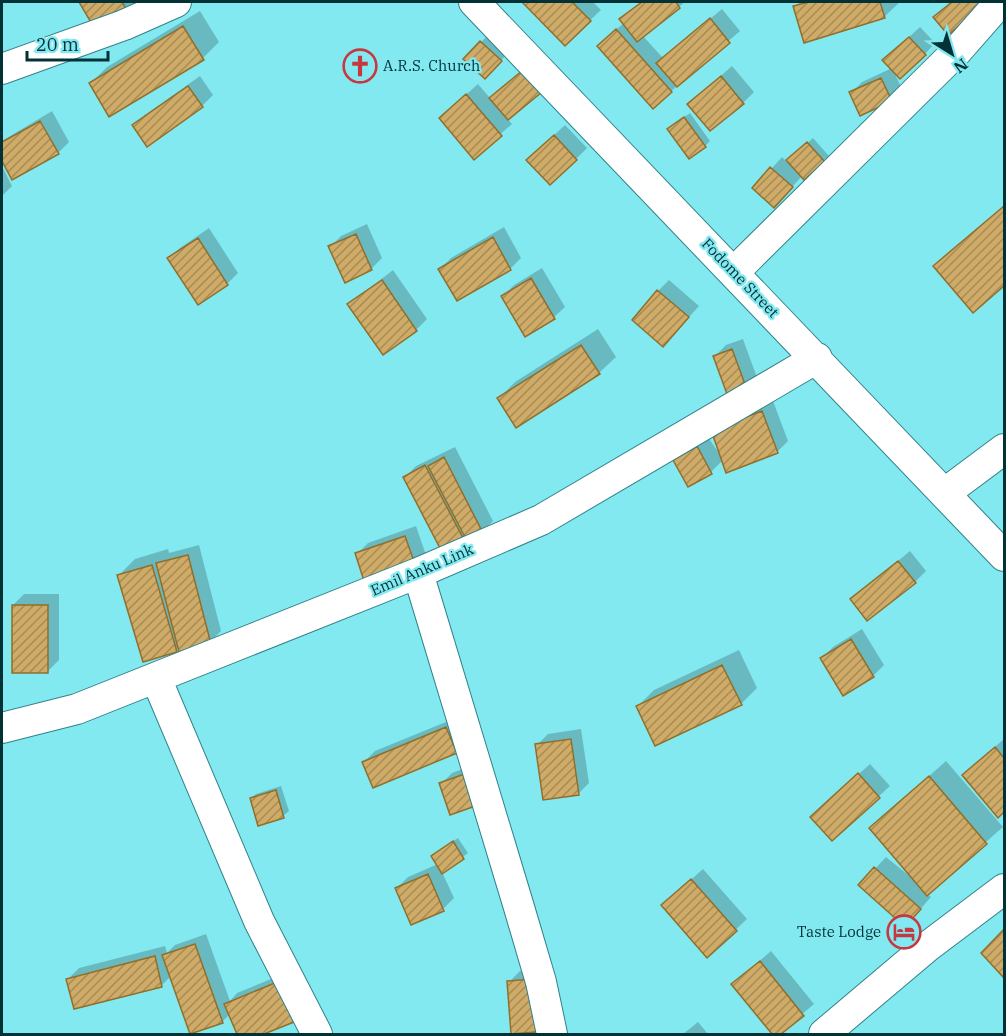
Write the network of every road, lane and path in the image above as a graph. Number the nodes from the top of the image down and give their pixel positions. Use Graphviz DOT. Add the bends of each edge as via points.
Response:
graph roads {
  1 [pos="176,2"];
  2 [pos="474,2"];
  3 [pos="1000,2"];
  4 [pos="2,69"];
  5 [pos="734,272"];
  6 [pos="817,357"];
  7 [pos="1005,448"];
  8 [pos="945,493"];
  9 [pos="1005,556"];
  10 [pos="418,573"];
  11 [pos="156,678"];
  12 [pos="2,728"];
  13 [pos="1005,889"];
  14 [pos="317,1035"];
  15 [pos="552,1035"];
  16 [pos="824,1035"];
  1 -- 4 [label="street"];
  2 -- 5 [label="street, Fodome Street"];
  3 -- 5 [label="street" via="957,51"];
  5 -- 6 [label="street, Fodome Street"];
  6 -- 8 [label="street, Fodome Street"];
  6 -- 10 [label="street, Emil Anku Link" via="541,520"];
  7 -- 8 [label="street"];
  8 -- 9 [label="street, Fodome Street"];
  10 -- 11 [label="street, Emil Anku Link"];
  10 -- 15 [label="street" via="525,926"];
  11 -- 12 [label="street, Emil Anku Link" via="77,709"];
  11 -- 14 [label="street" via="259,921"];
  13 -- 16 [label="street" via="927,947"];
}
